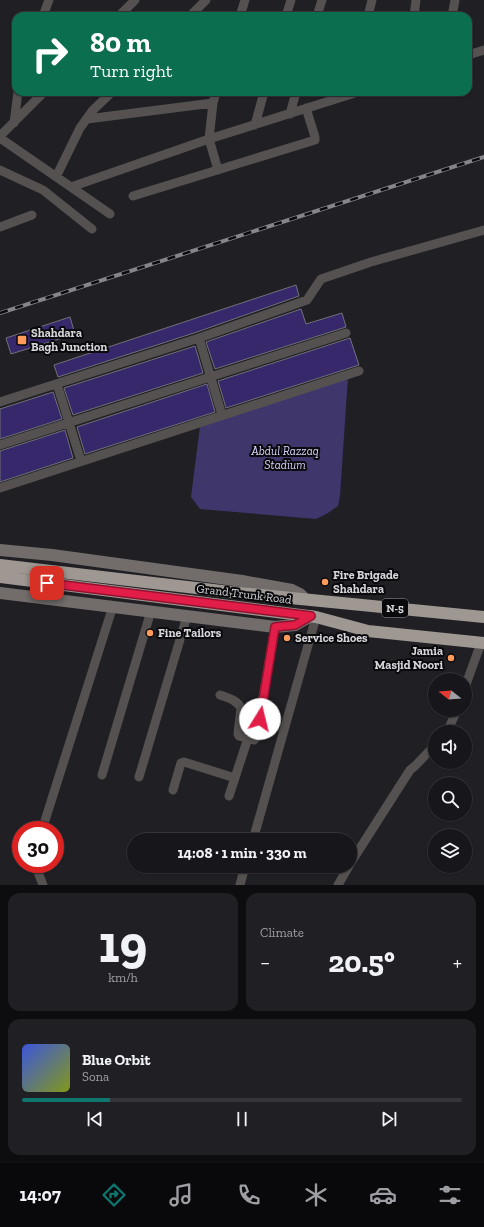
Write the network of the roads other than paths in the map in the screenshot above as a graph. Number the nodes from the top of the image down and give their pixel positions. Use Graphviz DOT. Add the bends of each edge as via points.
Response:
graph roads {
  1 [pos="49,0"];
  2 [pos="135,0"];
  3 [pos="206,0"];
  4 [pos="245,0"];
  5 [pos="291,0"];
  6 [pos="322,0"];
  7 [pos="372,0"];
  8 [pos="416,0"];
  9 [pos="455,0"];
  10 [pos="44,12"];
  11 [pos="123,12"];
  12 [pos="194,12"];
  13 [pos="241,12"];
  14 [pos="287,12"];
  15 [pos="318,12"];
  16 [pos="369,12"];
  17 [pos="414,12"];
  18 [pos="453,12"];
  19 [pos="484,50"];
  20 [pos="472,54"];
  21 [pos="17,96"];
  22 [pos="40,96"];
  23 [pos="108,96"];
  24 [pos="215,96"];
  25 [pos="263,96"];
  26 [pos="295,96"];
  27 [pos="344,96"];
  28 [pos="213,103"];
  29 [pos="306,108"];
  30 [pos="290,114"];
  31 [pos="87,119"];
  32 [pos="14,123"];
  33 [pos="255,125"];
  34 [pos="0,137"];
  35 [pos="209,139"];
  36 [pos="0,170"];
  37 [pos="218,170"];
  38 [pos="56,177"];
  39 [pos="71,187"];
  40 [pos="133,196"];
  41 [pos="110,214"];
  42 [pos="32,215"];
  43 [pos="0,227"];
  44 [pos="92,229"];
  45 [pos="484,230"];
  46 [pos="346,333"];
  47 [pos="199,338"];
  48 [pos="359,371"];
  49 [pos="211,377"];
  50 [pos="57,384"];
  51 [pos="0,402"];
  52 [pos="222,415"];
  53 [pos="69,423"];
  54 [pos="0,445"];
  55 [pos="81,461"];
  56 [pos="0,488"];
  57 [pos="0,550"];
  58 [pos="0,565"];
  59 [pos="0,577"];
  60 [pos="0,592"];
  61 [pos="305,599"];
  62 [pos="113,606"];
  63 [pos="151,611"];
  64 [pos="187,616"];
  65 [pos="314,617"];
  66 [pos="484,617"];
  67 [pos="275,627"];
  68 [pos="482,643"];
  69 [pos="470,673"];
  70 [pos="220,695"];
  71 [pos="248,738"];
  72 [pos="428,753"];
  73 [pos="102,775"];
  74 [pos="139,776"];
  75 [pos="235,778"];
  76 [pos="173,790"];
  77 [pos="229,796"];
  78 [pos="45,821"];
  79 [pos="255,833"];
  80 [pos="357,854"];
  81 [pos="38,873"];
  82 [pos="243,873"];
  83 [pos="345,873"];
  84 [pos="43,885"];
  85 [pos="240,885"];
  86 [pos="338,885"];
  1 -- 10 [label="street"];
  2 -- 11 [label="street"];
  3 -- 12 [label="street"];
  4 -- 13 [label="street"];
  5 -- 14 [label="street"];
  6 -- 15 [label="street"];
  7 -- 16 [label="street"];
  8 -- 17 [label="street"];
  9 -- 18 [label="street"];
  19 -- 20 [label="street"];
  21 -- 32 [label="street"];
  22 -- 32 [label="street"];
  23 -- 31 [label="street"];
  24 -- 28 [label="street"];
  25 -- 33 [label="street"];
  26 -- 30 [label="street"];
  27 -- 29 [label="street"];
  28 -- 31 [label="street"];
  28 -- 35 [label="street"];
  29 -- 30 [label="street"];
  29 -- 37 [label="street" via="315,140"];
  30 -- 33 [label="street"];
  31 -- 38 [label="street"];
  32 -- 34 [label="street"];
  33 -- 35 [label="street"];
  34 -- 38 [label="street"];
  35 -- 37 [label="street"];
  35 -- 39 [label="street"];
  36 -- 44 [label="street" via="43,190"];
  37 -- 40 [label="street"];
  38 -- 39 [label="street"];
  39 -- 41 [label="street"];
  42 -- 43 [label="street"];
  45 -- 47 [label="street" via="370,262 321,279 307,300"];
  46 -- 49 [label="street"];
  47 -- 49 [label="street"];
  47 -- 50 [label="street"];
  48 -- 52 [label="street"];
  49 -- 52 [label="street"];
  49 -- 53 [label="street"];
  50 -- 51 [label="street"];
  50 -- 53 [label="street"];
  52 -- 55 [label="street"];
  53 -- 54 [label="street"];
  53 -- 55 [label="street"];
  55 -- 56 [label="street"];
  57 -- 61 [label="street" via="242,581 292,590"];
  58 -- 61 [label="highway, Grand Trunk Road / N-5"];
  59 -- 65 [label="highway, Grand Trunk Road / N-5"];
  60 -- 62 [label="street"];
  61 -- 66 [label="highway, Grand Trunk Road / N-5"];
  62 -- 63 [label="street"];
  62 -- 78 [label="street"];
  63 -- 64 [label="street"];
  63 -- 73 [label="street"];
  64 -- 67 [label="street"];
  64 -- 74 [label="street"];
  65 -- 67 [label="street" via="295,625"];
  65 -- 68 [label="highway, Grand Trunk Road / N-5" via="368,631"];
  65 -- 79 [label="street"];
  67 -- 71 [label="street" via="256,738"];
  68 -- 69 [label="street"];
  70 -- 71 [label="street" via="239,704 241,708 238,734"];
  71 -- 75 [label="street"];
  72 -- 80 [label="street" via="410,770"];
  75 -- 76 [label="street" via="184,762 181,763"];
  75 -- 77 [label="street"];
  81 -- 84 [label="street"];
  82 -- 85 [label="street"];
  83 -- 86 [label="street"];
}
